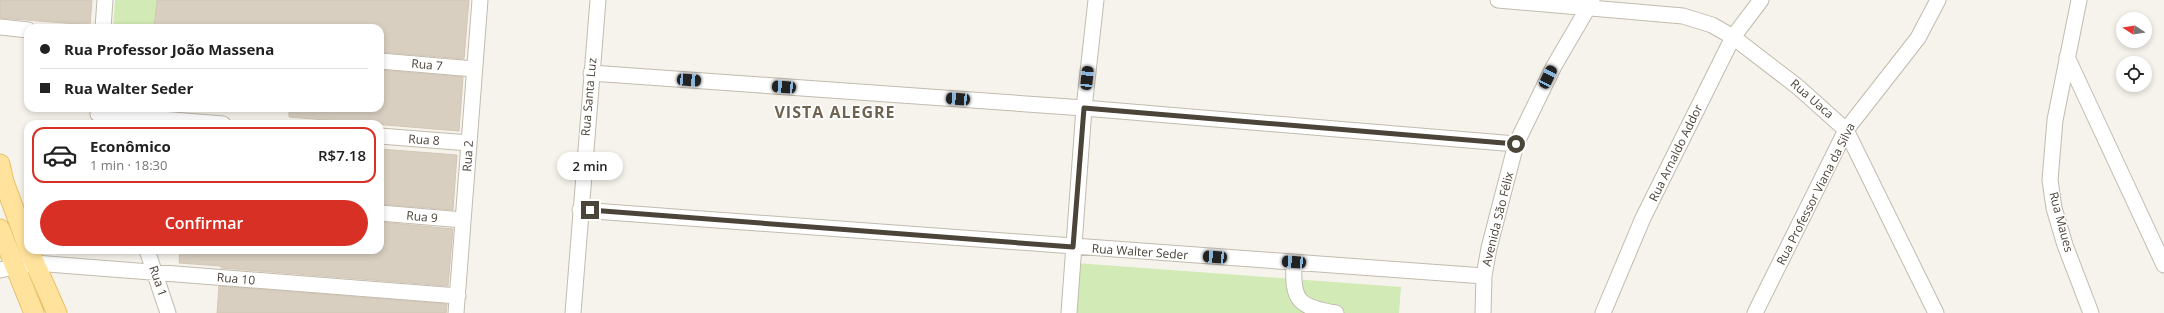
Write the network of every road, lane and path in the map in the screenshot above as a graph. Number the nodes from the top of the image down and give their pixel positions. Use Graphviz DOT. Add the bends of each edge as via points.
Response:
graph roads {
  1 [pos="105,0"];
  2 [pos="480,0"];
  3 [pos="598,0"];
  4 [pos="1096,0"];
  5 [pos="1498,0"];
  6 [pos="1761,0"];
  7 [pos="1938,0"];
  8 [pos="2079,0"];
  9 [pos="1590,4"];
  10 [pos="103,24"];
  11 [pos="0,27"];
  12 [pos="24,30"];
  13 [pos="1733,37"];
  14 [pos="2067,57"];
  15 [pos="384,61"];
  16 [pos="474,69"];
  17 [pos="591,73"];
  18 [pos="1084,108"];
  19 [pos="100,115"];
  20 [pos="168,120"];
  21 [pos="1846,130"];
  22 [pos="384,136"];
  23 [pos="469,143"];
  24 [pos="1516,144"];
  25 [pos="0,164"];
  26 [pos="580,210"];
  27 [pos="384,213"];
  28 [pos="463,220"];
  29 [pos="0,229"];
  30 [pos="24,235"];
  31 [pos="1073,247"];
  32 [pos="30,254"];
  33 [pos="31,254"];
  34 [pos="37,254"];
  35 [pos="147,254"];
  36 [pos="1294,262"];
  37 [pos="2164,265"];
  38 [pos="7,269"];
  39 [pos="154,272"];
  40 [pos="1484,276"];
  41 [pos="458,296"];
  42 [pos="34,313"];
  43 [pos="57,313"];
  44 [pos="168,313"];
  45 [pos="456,313"];
  46 [pos="573,313"];
  47 [pos="1069,313"];
  48 [pos="1336,313"];
  49 [pos="1483,313"];
  50 [pos="1603,313"];
  51 [pos="1755,313"];
  52 [pos="1936,313"];
  53 [pos="2091,313"];
  1 -- 10 [label="street"];
  2 -- 16 [label="street, Rua 2"];
  3 -- 17 [label="street, Rua Santa Luz"];
  4 -- 18 [label="street"];
  5 -- 9 [label="street, Rua Uaca"];
  6 -- 13 [label="street, Rua Arnaldo Addor"];
  7 -- 21 [label="street, Rua Professor Viana da Silva" via="1918,38"];
  8 -- 14 [label="street, Rua Maues"];
  9 -- 13 [label="street, Rua Uaca" via="1682,16 1712,25"];
  9 -- 24 [label="street, Avenida São Félix" via="1554,66"];
  11 -- 12 [label="street"];
  13 -- 21 [label="street, Rua Uaca" via="1798,87"];
  13 -- 50 [label="street, Rua Arnaldo Addor" via="1643,218"];
  14 -- 37 [label="street"];
  14 -- 53 [label="street, Rua Maues" via="2055,120 2050,180 2054,208 2065,245"];
  15 -- 16 [label="street, Rua 7"];
  16 -- 23 [label="street, Rua 2"];
  17 -- 18 [label="street"];
  17 -- 26 [label="street, Rua Santa Luz"];
  18 -- 24 [label="street"];
  18 -- 31 [label="street"];
  19 -- 20 [label="street"];
  21 -- 51 [label="street, Rua Professor Viana da Silva"];
  21 -- 52 [label="street, Rua Uaca"];
  22 -- 23 [label="street, Rua 8"];
  23 -- 28 [label="street, Rua 2"];
  24 -- 40 [label="street, Avenida São Félix"];
  25 -- 30 [label="main road" via="4,182"];
  26 -- 31 [label="street, Rua Walter Seder"];
  26 -- 46 [label="street, Rua Santa Luz"];
  27 -- 28 [label="street, Rua 9"];
  28 -- 41 [label="street, Rua 2"];
  29 -- 38 [label="main road"];
  31 -- 36 [label="street, Rua Walter Seder"];
  31 -- 47 [label="street"];
  32 -- 38 [label="street, Rua 10"];
  33 -- 43 [label="main road"];
  34 -- 39 [label="street, Rua 10"];
  35 -- 39 [label="street, Rua 1"];
  36 -- 40 [label="street, Rua Walter Seder"];
  36 -- 48 [label="street" via="1293,284 1296,296 1305,305 1316,310"];
  38 -- 42 [label="main road"];
  39 -- 41 [label="street, Rua 10"];
  39 -- 44 [label="street, Rua 1"];
  40 -- 49 [label="street, Avenida São Félix"];
  41 -- 45 [label="street, Rua 2"];
}
